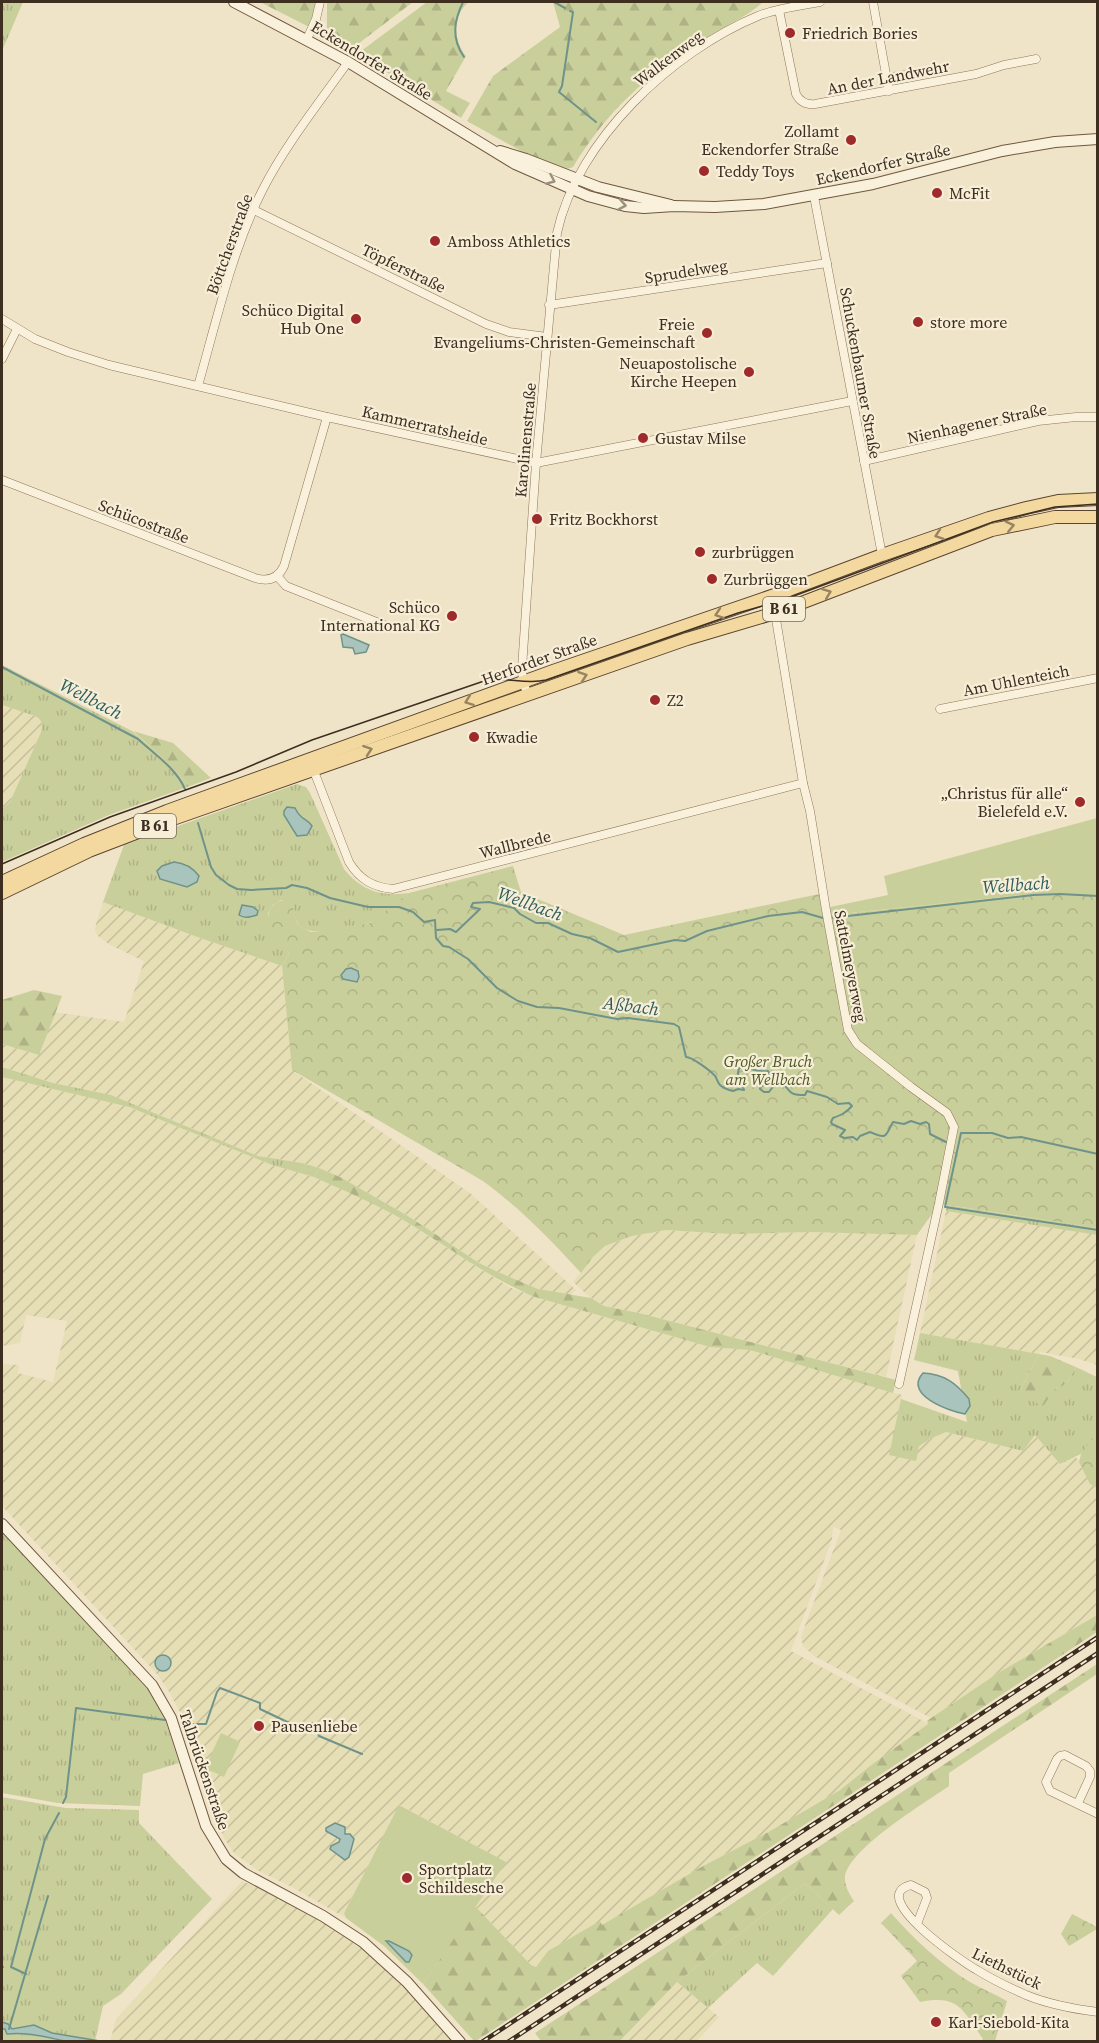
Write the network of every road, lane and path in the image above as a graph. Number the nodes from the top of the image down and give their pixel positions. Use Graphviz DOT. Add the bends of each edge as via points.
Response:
graph roads {
  1 [pos="234,2"];
  2 [pos="321,2"];
  3 [pos="820,2"];
  4 [pos="873,2"];
  5 [pos="779,10"];
  6 [pos="307,39"];
  7 [pos="1036,59"];
  8 [pos="348,62"];
  9 [pos="889,91"];
  10 [pos="1098,139"];
  11 [pos="575,185"];
  12 [pos="814,196"];
  13 [pos="254,210"];
  14 [pos="827,263"];
  15 [pos="549,305"];
  16 [pos="2,319"];
  17 [pos="17,329"];
  18 [pos="547,337"];
  19 [pos="2,359"];
  20 [pos="198,386"];
  21 [pos="852,401"];
  22 [pos="327,417"];
  23 [pos="1098,417"];
  24 [pos="864,461"];
  25 [pos="536,463"];
  26 [pos="2,480"];
  27 [pos="1098,498"];
  28 [pos="1098,517"];
  29 [pos="882,555"];
  30 [pos="277,576"];
  31 [pos="775,595"];
  32 [pos="775,613"];
  33 [pos="384,625"];
  34 [pos="1098,678"];
  35 [pos="523,682"];
  36 [pos="528,695"];
  37 [pos="940,709"];
  38 [pos="311,764"];
  39 [pos="803,783"];
  40 [pos="2,882"];
  41 [pos="2,893"];
  42 [pos="900,1384"];
  43 [pos="2,1524"];
  44 [pos="1078,1803"];
  45 [pos="1098,1814"];
  46 [pos="917,1924"];
  47 [pos="1098,2012"];
  48 [pos="460,2042"];
  1 -- 6 [label="street, Eckendorfer Straße"];
  2 -- 6 [label="street"];
  3 -- 5 [label="street, Walkenweg"];
  4 -- 9 [label="street"];
  5 -- 9 [label="street, An der Landwehr" via="796,94 803,102 815,104"];
  5 -- 11 [label="street, Walkenweg" via="740,24 648,87 613,124"];
  6 -- 8 [label="street, Eckendorfer Straße"];
  7 -- 9 [label="street, An der Landwehr"];
  8 -- 11 [label="street, Eckendorfer Straße" via="515,164"];
  8 -- 13 [label="street, Böttcherstraße" via="264,187"];
  10 -- 12 [label="street, Eckendorfer Straße" via="1002,151"];
  11 -- 12 [label="street, Eckendorfer Straße" via="625,206 657,208 743,207"];
  11 -- 15 [label="street, Karolinenstraße" via="557,233"];
  12 -- 14 [label="street, Schuckenbaumer Straße"];
  13 -- 18 [label="street, Töpferstraße" via="494,327"];
  13 -- 20 [label="street, Böttcherstraße" via="234,259"];
  14 -- 15 [label="street, Sprudelweg"];
  14 -- 21 [label="street, Schuckenbaumer Straße"];
  15 -- 18 [label="street, Karolinenstraße"];
  16 -- 17 [label="street, Kammerratsheide"];
  17 -- 19 [label="street"];
  17 -- 20 [label="street, Kammerratsheide" via="79,356"];
  18 -- 25 [label="street, Karolinenstraße"];
  20 -- 22 [label="street, Kammerratsheide"];
  21 -- 24 [label="street, Schuckenbaumer Straße"];
  21 -- 25 [label="street, Kammerratsheide"];
  22 -- 25 [label="street, Kammerratsheide"];
  22 -- 30 [label="street" via="284,566"];
  23 -- 24 [label="street, Nienhagener Straße" via="1038,421"];
  24 -- 29 [label="street, Schuckenbaumer Straße"];
  25 -- 35 [label="street, Karolinenstraße"];
  26 -- 30 [label="street, Schücostraße" via="255,578"];
  27 -- 29 [label="main road, Herforder Straße / B 61, one-way" via="1026,507"];
  32 -- 28 [label="main road, Herforder Straße / B 61, one-way" via="992,530 1055,517"];
  29 -- 31 [label="main road, Herforder Straße / B 61"];
  30 -- 33 [label="street" via="286,586"];
  31 -- 32 [label="main road"];
  31 -- 35 [label="main road, Herforder Straße / B 61, one-way"];
  36 -- 32 [label="main road, Herforder Straße / B 61, one-way"];
  32 -- 39 [label="street, Sattelmeyerweg"];
  34 -- 37 [label="street, Am Uhlenteich"];
  35 -- 36 [label="street, Karolinenstraße"];
  35 -- 38 [label="main road, Herforder Straße / B 61, one-way"];
  38 -- 36 [label="main road, Herforder Straße / B 61, one-way"];
  38 -- 39 [label="street, Wallbrede" via="352,868 367,882 393,889"];
  38 -- 40 [label="main road, Herforder Straße / B 61" via="111,832"];
  38 -- 41 [label="main road, Herforder Straße / B 61" via="89,851"];
  39 -- 42 [label="street, Sattelmeyerweg" via="848,1030 857,1044 947,1113 954,1127"];
  43 -- 48 [label="street, Talbrückenstraße" via="152,1685 171,1718 206,1826 226,1859 248,1876 353,1935 407,1982"];
  44 -- 44 [label="street" via="1047,1787 1060,1756 1065,1755 1090,1771"];
  44 -- 45 [label="street"];
  46 -- 46 [label="street, Liethstück" via="898,1900 902,1889 911,1885 925,1892 927,1898"];
  46 -- 47 [label="street, Liethstück" via="959,1959 1000,1983 1029,1996"];
}
